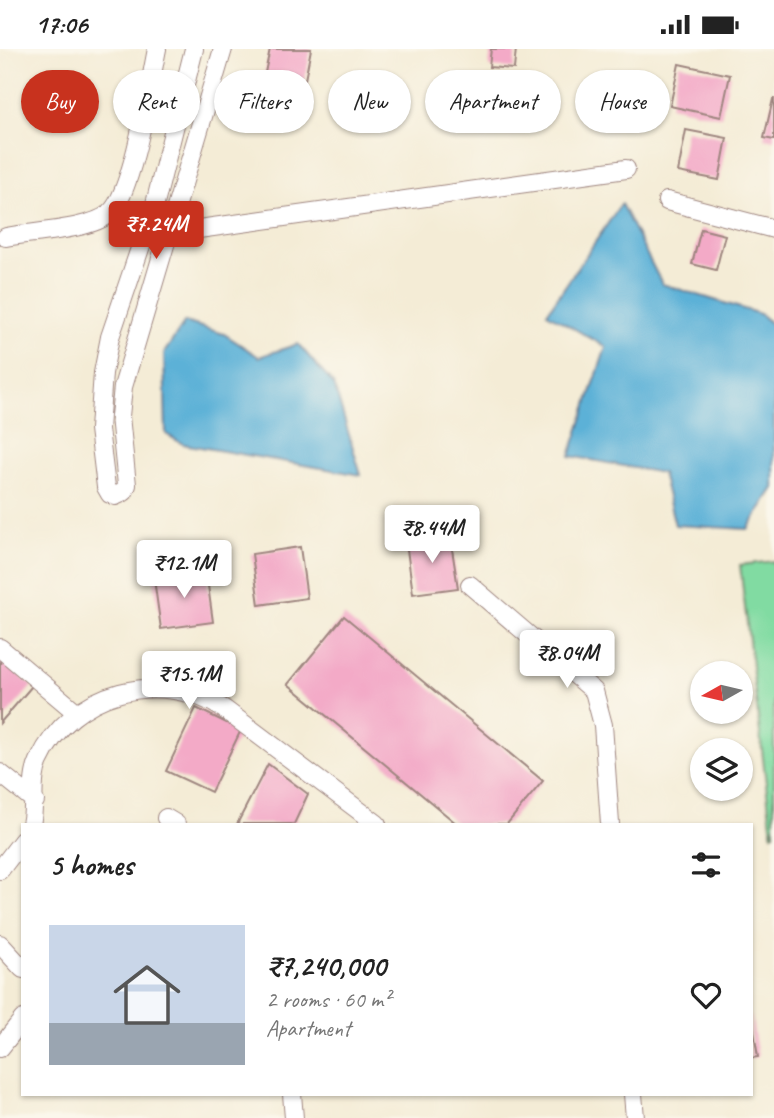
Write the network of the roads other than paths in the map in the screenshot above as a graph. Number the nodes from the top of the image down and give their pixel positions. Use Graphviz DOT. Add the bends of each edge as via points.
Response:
graph roads {
  1 [pos="156,49"];
  2 [pos="194,49"];
  3 [pos="223,49"];
  4 [pos="626,169"];
  5 [pos="667,201"];
  6 [pos="774,229"];
  7 [pos="170,233"];
  8 [pos="6,237"];
  9 [pos="470,585"];
  10 [pos="0,649"];
  11 [pos="76,712"];
  12 [pos="0,773"];
  13 [pos="35,801"];
  14 [pos="31,823"];
  15 [pos="376,823"];
  16 [pos="610,823"];
  17 [pos="21,843"];
  18 [pos="0,870"];
  19 [pos="0,944"];
  20 [pos="21,967"];
  21 [pos="21,1022"];
  22 [pos="0,1048"];
  23 [pos="292,1096"];
  24 [pos="633,1096"];
  25 [pos="294,1118"];
  26 [pos="635,1118"];
  1 -- 8 [label="street" via="130,170 111,213 83,224"];
  2 -- 7 [label="street" via="155,204 110,337 103,373 99,429 106,487 115,496 127,485 120,416 123,387"];
  3 -- 7 [label="street"];
  4 -- 7 [label="street"];
  5 -- 6 [label="street"];
  9 -- 16 [label="street" via="594,691 603,725"];
  10 -- 11 [label="street"];
  11 -- 13 [label="street" via="40,758"];
  11 -- 15 [label="street" via="92,701 127,692 174,689 197,693"];
  12 -- 13 [label="street"];
  13 -- 14 [label="street"];
  17 -- 18 [label="street"];
  19 -- 20 [label="street"];
  21 -- 22 [label="street"];
  23 -- 25 [label="street"];
  24 -- 26 [label="street"];
}
